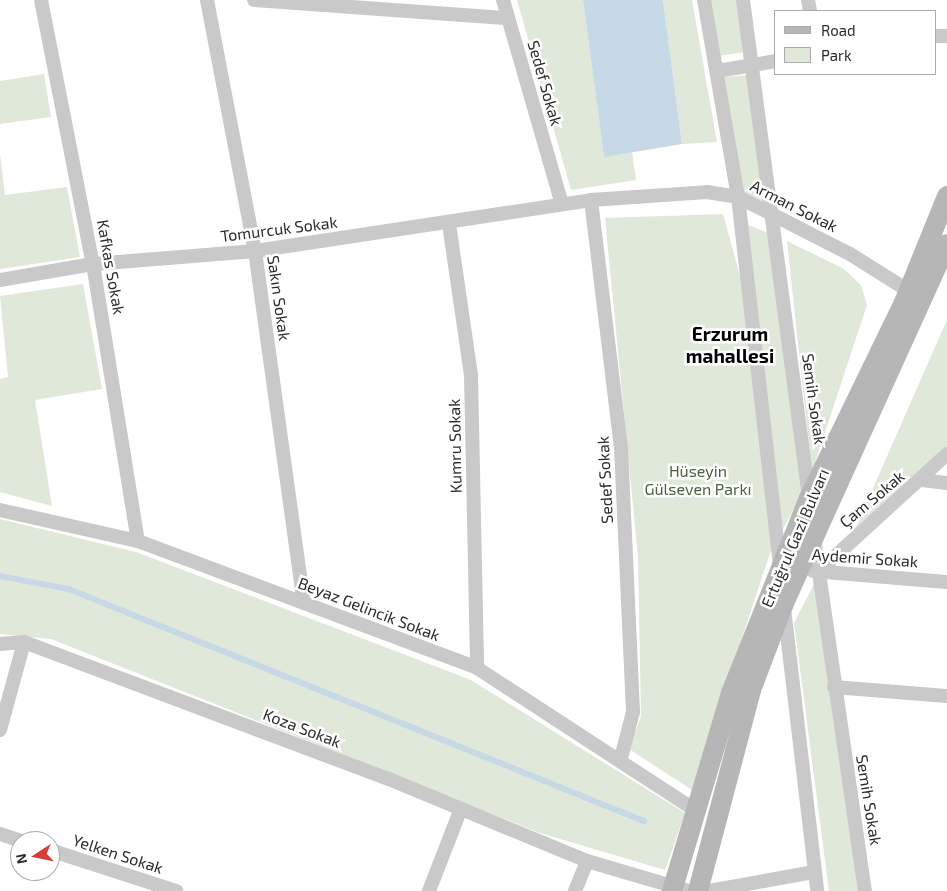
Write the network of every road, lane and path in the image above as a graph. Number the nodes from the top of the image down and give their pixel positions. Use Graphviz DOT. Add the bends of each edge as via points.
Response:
graph roads {
  1 [pos="41,0"];
  2 [pos="207,0"];
  3 [pos="254,0"];
  4 [pos="503,0"];
  5 [pos="704,0"];
  6 [pos="743,0"];
  7 [pos="508,18"];
  8 [pos="774,61"];
  9 [pos="755,65"];
  10 [pos="717,71"];
  11 [pos="947,196"];
  12 [pos="738,197"];
  13 [pos="591,200"];
  14 [pos="562,204"];
  15 [pos="772,214"];
  16 [pos="449,224"];
  17 [pos="947,244"];
  18 [pos="255,251"];
  19 [pos="93,264"];
  20 [pos="0,280"];
  21 [pos="908,291"];
  22 [pos="947,454"];
  23 [pos="922,480"];
  24 [pos="947,483"];
  25 [pos="809,498"];
  26 [pos="0,510"];
  27 [pos="814,536"];
  28 [pos="138,541"];
  29 [pos="789,571"];
  30 [pos="819,571"];
  31 [pos="947,582"];
  32 [pos="304,603"];
  33 [pos="784,603"];
  34 [pos="24,642"];
  35 [pos="0,644"];
  36 [pos="478,668"];
  37 [pos="834,687"];
  38 [pos="947,696"];
  39 [pos="0,730"];
  40 [pos="621,758"];
  41 [pos="460,810"];
  42 [pos="695,810"];
  43 [pos="60,854"];
  44 [pos="587,861"];
  45 [pos="814,872"];
  46 [pos="150,887"];
  47 [pos="678,890"];
  48 [pos="176,891"];
  49 [pos="429,891"];
  50 [pos="575,891"];
  51 [pos="698,891"];
  52 [pos="709,891"];
  53 [pos="817,891"];
  54 [pos="865,891"];
  1 -- 19 [label="street, Kafkas Sokak"];
  2 -- 18 [label="street, Sakın Sokak"];
  3 -- 7 [label="street"];
  4 -- 7 [label="street, Sedef Sokak"];
  5 -- 10 [label="street"];
  6 -- 9 [label="street, Semih Sokak"];
  7 -- 14 [label="street, Sedef Sokak"];
  8 -- 9 [label="street"];
  9 -- 10 [label="street"];
  9 -- 15 [label="street, Semih Sokak"];
  10 -- 12 [label="street"];
  11 -- 21 [label="main road, Ertuğrul Gazi Bulvarı"];
  12 -- 13 [label="street, Arman Sokak" via="707,192"];
  12 -- 15 [label="street, Arman Sokak"];
  12 -- 29 [label="street"];
  13 -- 14 [label="street, Arman Sokak"];
  13 -- 40 [label="street, Sedef Sokak" via="621,447 633,712"];
  14 -- 16 [label="street, Tomurcuk Sokak"];
  15 -- 21 [label="street, Arman Sokak"];
  15 -- 25 [label="street, Semih Sokak"];
  16 -- 18 [label="street, Tomurcuk Sokak"];
  16 -- 36 [label="street, Kumru Sokak" via="471,375"];
  17 -- 27 [label="main road, Ertuğrul Gazi Bulvarı"];
  18 -- 19 [label="street, Tomurcuk Sokak"];
  18 -- 32 [label="street, Sakın Sokak"];
  19 -- 20 [label="street, Tomurcuk Sokak"];
  19 -- 28 [label="street, Kafkas Sokak"];
  21 -- 25 [label="main road, Ertuğrul Gazi Bulvarı"];
  22 -- 23 [label="street, Çam Sokak"];
  23 -- 24 [label="street"];
  23 -- 30 [label="street, Çam Sokak" via="851,538"];
  25 -- 27 [label="street, Semih Sokak"];
  25 -- 29 [label="main road, Ertuğrul Gazi Bulvarı"];
  26 -- 28 [label="street, Beyaz Gelincik Sokak"];
  27 -- 29 [label="main road, Ertuğrul Gazi Bulvarı"];
  27 -- 30 [label="street, Semih Sokak"];
  28 -- 32 [label="street, Beyaz Gelincik Sokak"];
  29 -- 30 [label="street, Aydemir Sokak"];
  29 -- 33 [label="main road, Ertuğrul Gazi Bulvarı"];
  29 -- 42 [label="main road, Ertuğrul Gazi Bulvarı" via="731,693"];
  30 -- 31 [label="street, Aydemir Sokak"];
  30 -- 37 [label="street, Semih Sokak"];
  32 -- 36 [label="street, Beyaz Gelincik Sokak"];
  33 -- 45 [label="street"];
  33 -- 51 [label="main road, Ertuğrul Gazi Bulvarı" via="751,690"];
  34 -- 35 [label="street, Koza Sokak"];
  34 -- 39 [label="street"];
  34 -- 41 [label="street, Koza Sokak" via="389,779"];
  36 -- 40 [label="street, Beyaz Gelincik Sokak"];
  37 -- 38 [label="street"];
  37 -- 54 [label="street, Semih Sokak"];
  40 -- 42 [label="street, Beyaz Gelincik Sokak"];
  41 -- 44 [label="street, Koza Sokak"];
  41 -- 49 [label="street"];
  42 -- 47 [label="main road, Ertuğrul Gazi Bulvarı"];
  43 -- 46 [label="street, Yelken Sokak"];
  44 -- 47 [label="street, Koza Sokak"];
  44 -- 50 [label="street"];
  45 -- 52 [label="street"];
  45 -- 53 [label="street"];
  46 -- 48 [label="street, Yelken Sokak"];
}
